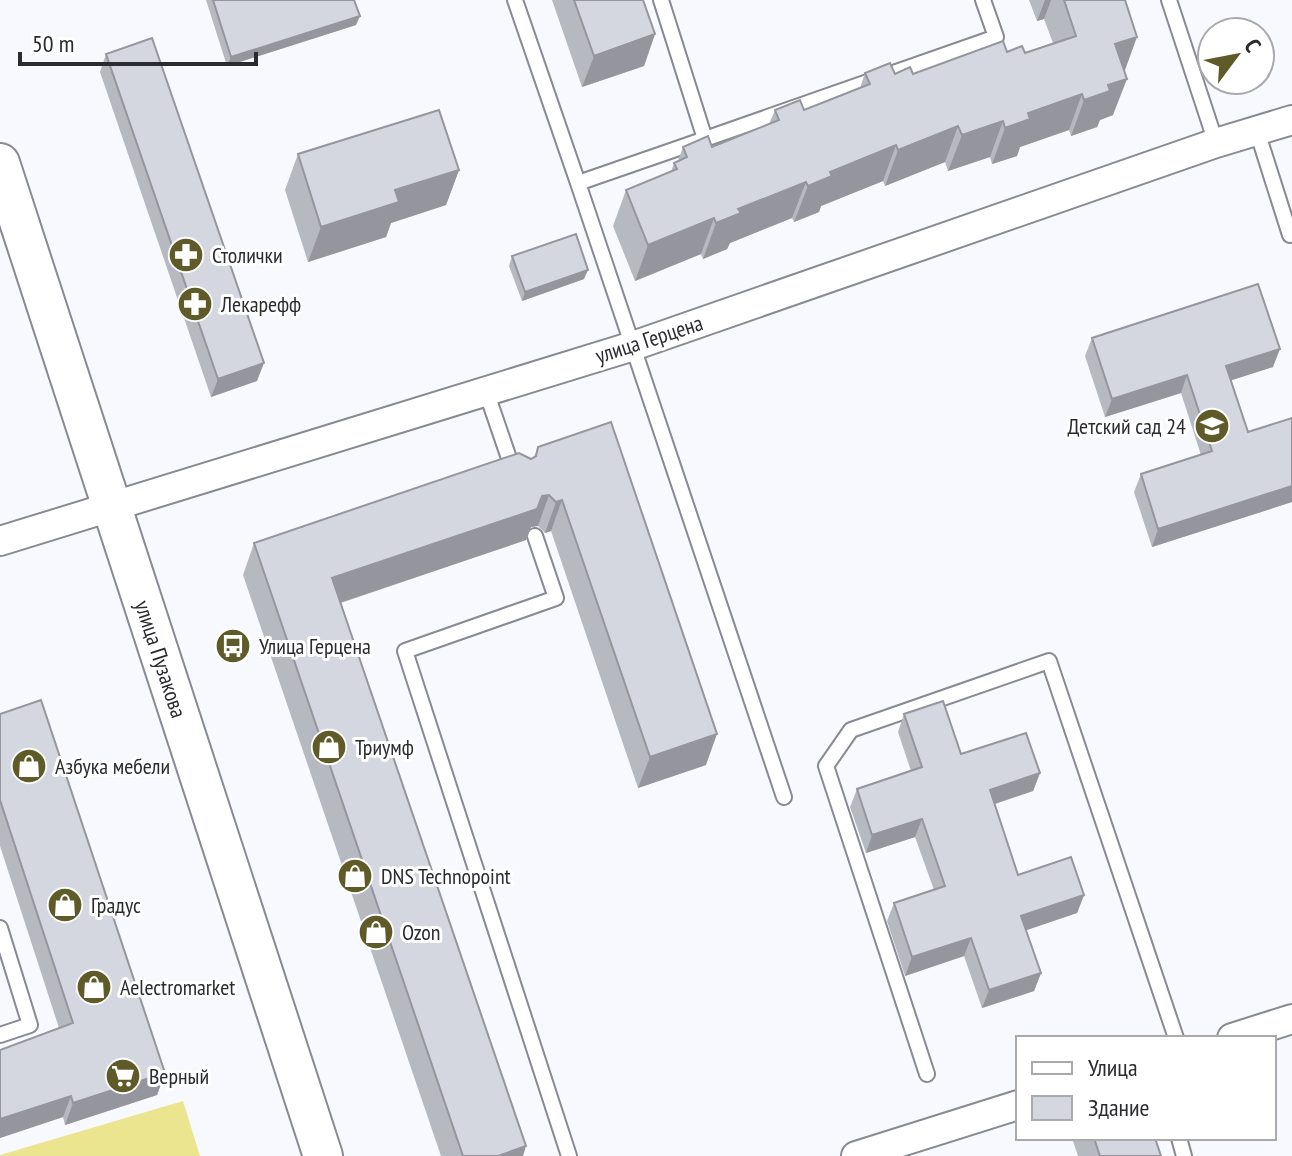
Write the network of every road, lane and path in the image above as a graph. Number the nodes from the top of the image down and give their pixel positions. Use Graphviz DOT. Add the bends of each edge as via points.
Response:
graph roads {
  1 [pos="515,0"];
  2 [pos="661,0"];
  3 [pos="983,0"];
  4 [pos="1169,0"];
  5 [pos="1292,120"];
  6 [pos="1257,131"];
  7 [pos="705,139"];
  8 [pos="1216,143"];
  9 [pos="0,163"];
  10 [pos="578,183"];
  11 [pos="1290,235"];
  12 [pos="630,347"];
  13 [pos="486,391"];
  14 [pos="517,481"];
  15 [pos="112,507"];
  16 [pos="535,536"];
  17 [pos="0,541"];
  18 [pos="784,797"];
  19 [pos="0,928"];
  20 [pos="1292,1019"];
  21 [pos="0,1035"];
  22 [pos="1175,1036"];
  23 [pos="1238,1036"];
  24 [pos="927,1074"];
  25 [pos="1016,1106"];
  26 [pos="863,1155"];
  27 [pos="323,1156"];
  28 [pos="569,1156"];
  1 -- 10 [label="lane"];
  2 -- 7 [label="lane"];
  3 -- 7 [label="lane" via="996,37"];
  4 -- 8 [label="lane"];
  5 -- 6 [label="street, улица Герцена"];
  6 -- 8 [label="street, улица Герцена"];
  6 -- 11 [label="lane"];
  7 -- 10 [label="lane"];
  8 -- 12 [label="street, улица Герцена"];
  9 -- 15 [label="street, улица Пузакова"];
  10 -- 12 [label="lane"];
  12 -- 13 [label="street, улица Герцена"];
  12 -- 18 [label="lane"];
  13 -- 14 [label="lane"];
  13 -- 15 [label="street, улица Герцена"];
  15 -- 17 [label="street, улица Герцена"];
  15 -- 27 [label="street, улица Пузакова"];
  16 -- 28 [label="lane" via="556,598 405,651"];
  19 -- 21 [label="lane" via="30,1025"];
  20 -- 23 [label="street"];
  22 -- 24 [label="lane" via="1049,661 851,730 826,766"];
  25 -- 26 [label="street"];
}
